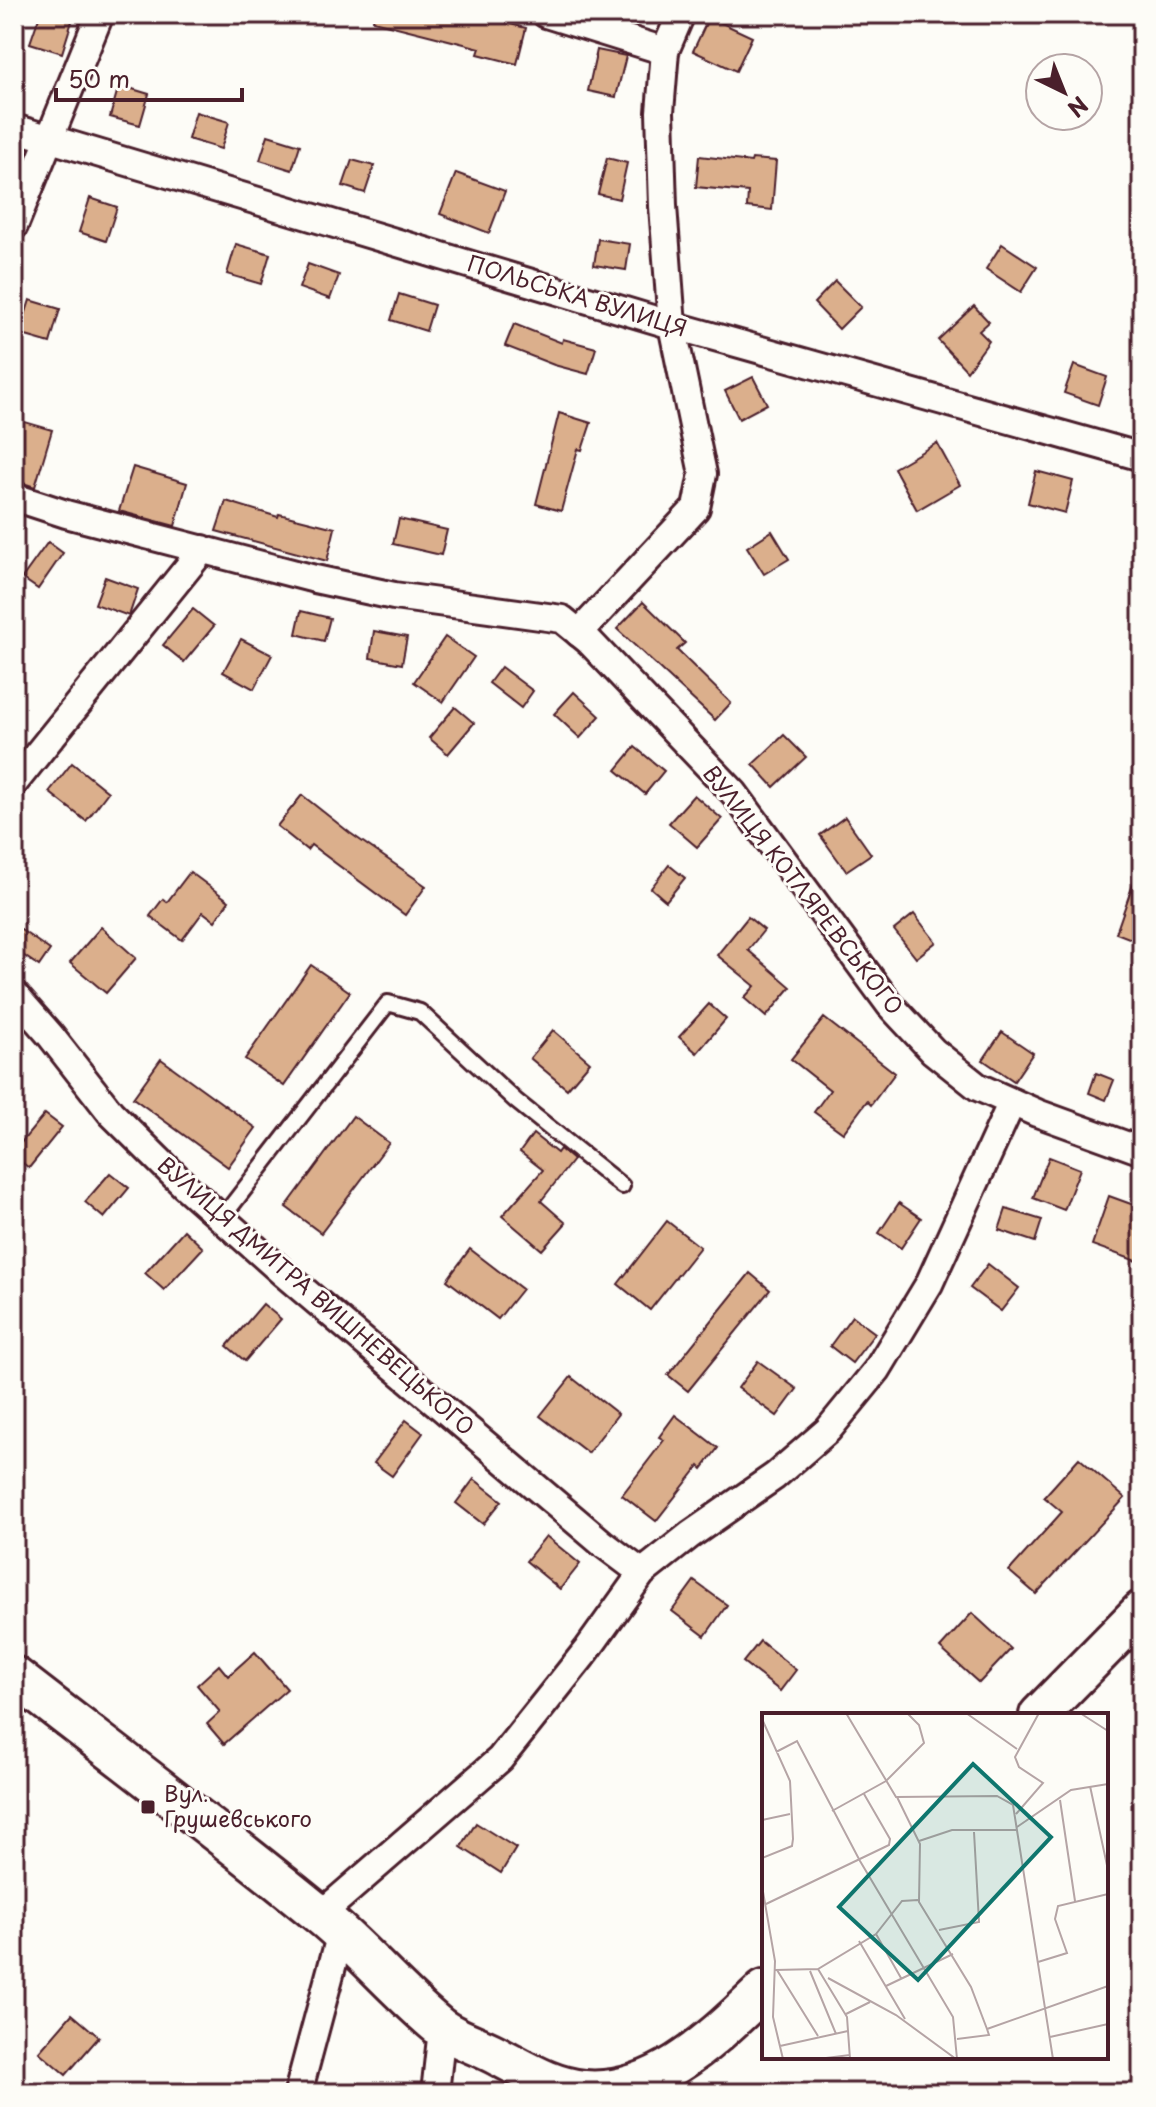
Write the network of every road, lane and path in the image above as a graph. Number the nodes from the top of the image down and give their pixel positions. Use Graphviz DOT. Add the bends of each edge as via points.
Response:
graph roads {
  1 [pos="100,14"];
  2 [pos="546,14"];
  3 [pos="681,14"];
  4 [pos="665,51"];
  5 [pos="14,128"];
  6 [pos="51,138"];
  7 [pos="14,226"];
  8 [pos="672,325"];
  9 [pos="1142,457"];
  10 [pos="14,497"];
  11 [pos="203,549"];
  12 [pos="579,633"];
  13 [pos="14,783"];
  14 [pos="14,994"];
  15 [pos="1012,1102"];
  16 [pos="1142,1151"];
  17 [pos="622,1186"];
  18 [pos="222,1218"];
  19 [pos="642,1573"];
  20 [pos="1142,1610"];
  21 [pos="14,1676"];
  22 [pos="1041,1713"];
  23 [pos="330,1924"];
  24 [pos="762,1992"];
  25 [pos="442,2029"];
  26 [pos="298,2093"];
  27 [pos="435,2093"];
  1 -- 6 [label="street"];
  2 -- 4 [label="street"];
  3 -- 4 [label="street"];
  4 -- 8 [label="street" via="660,112"];
  5 -- 6 [label="street, ПОЛЬСЬКА ВУЛИЦЯ"];
  6 -- 7 [label="street"];
  6 -- 8 [label="street, ПОЛЬСЬКА ВУЛИЦЯ"];
  8 -- 9 [label="street, ПОЛЬСЬКА ВУЛИЦЯ"];
  8 -- 12 [label="street" via="703,474 696,508"];
  10 -- 11 [label="street, ВУЛИЦЯ КОТЛЯРЕВСЬКОГО"];
  11 -- 12 [label="street, ВУЛИЦЯ КОТЛЯРЕВСЬКОГО" via="394,596 562,619"];
  11 -- 13 [label="street"];
  12 -- 15 [label="street, ВУЛИЦЯ КОТЛЯРЕВСЬКОГО" via="734,793 890,1005 933,1051 978,1087"];
  14 -- 18 [label="street, ВУЛИЦЯ ДМИТРА ВИШНЕВЕЦЬКОГО" via="111,1113"];
  15 -- 16 [label="street, ВУЛИЦЯ КОТЛЯРЕВСЬКОГО"];
  15 -- 19 [label="street" via="929,1284 877,1370 828,1430 775,1476"];
  17 -- 18 [label="lane" via="516,1101 420,1012 388,1003"];
  18 -- 19 [label="street, ВУЛИЦЯ ДМИТРА ВИШНЕВЕЦЬКОГО"];
  19 -- 23 [label="street" via="500,1759"];
  20 -- 22 [label="main road"];
  21 -- 23 [label="main road"];
  23 -- 25 [label="main road"];
  23 -- 26 [label="street"];
  24 -- 25 [label="main road" via="685,2059 621,2087 584,2090 538,2079"];
  25 -- 27 [label="street"];
}
